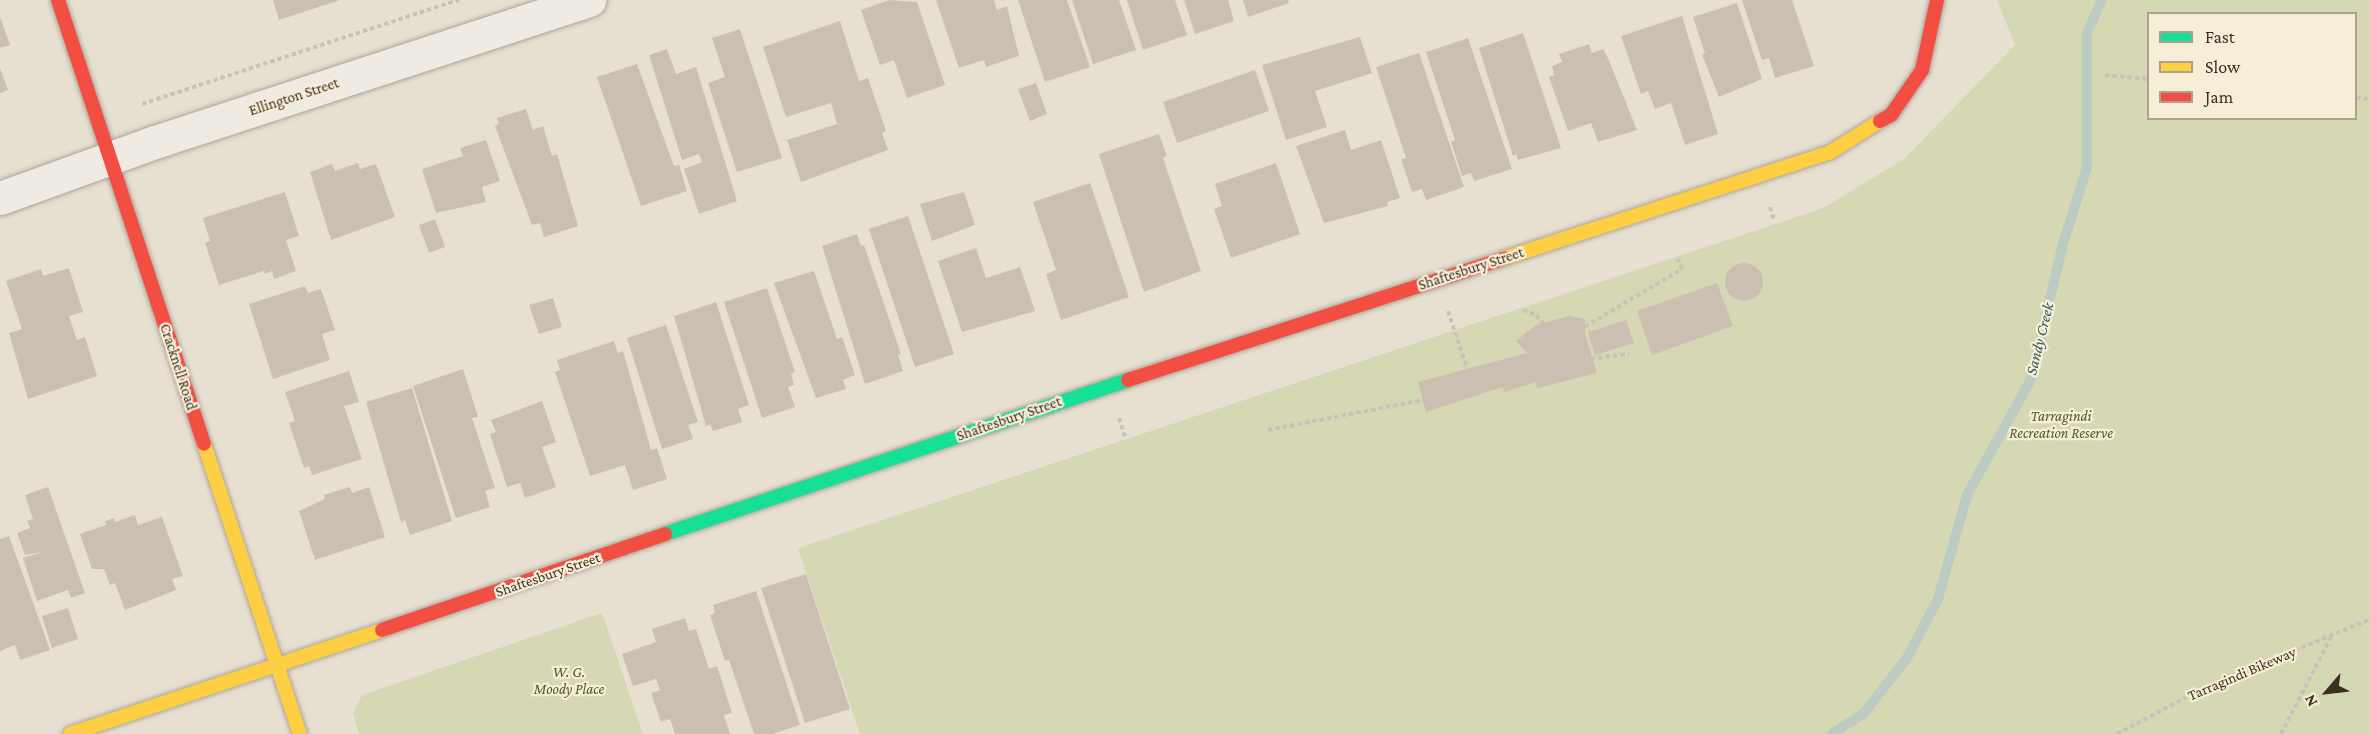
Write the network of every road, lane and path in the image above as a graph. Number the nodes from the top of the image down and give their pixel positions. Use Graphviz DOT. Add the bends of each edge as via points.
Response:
graph roads {
  1 [pos="58,0"];
  2 [pos="459,0"];
  3 [pos="589,0"];
  4 [pos="1937,0"];
  5 [pos="2105,75"];
  6 [pos="2147,79"];
  7 [pos="142,104"];
  8 [pos="110,160"];
  9 [pos="0,198"];
  10 [pos="1678,259"];
  11 [pos="1445,302"];
  12 [pos="1523,310"];
  13 [pos="1559,342"];
  14 [pos="1629,354"];
  15 [pos="1567,362"];
  16 [pos="1531,366"];
  17 [pos="1467,368"];
  18 [pos="1423,400"];
  19 [pos="1268,430"];
  20 [pos="2369,620"];
  21 [pos="2331,637"];
  22 [pos="277,667"];
  23 [pos="70,734"];
  24 [pos="300,734"];
  25 [pos="2117,734"];
  26 [pos="2281,734"];
  1 -- 8 [label="street, Cracknell Road"];
  2 -- 7 [label="path"];
  3 -- 8 [label="street, Ellington Street"];
  4 -- 22 [label="street, Shaftesbury Street" via="1922,70 1891,115 1829,153 1108,386"];
  5 -- 6 [label="path"];
  8 -- 9 [label="street, Ellington Street"];
  8 -- 22 [label="street, Cracknell Road"];
  10 -- 13 [label="path" via="1682,269"];
  11 -- 17 [label="path"];
  12 -- 13 [label="path" via="1536,315"];
  13 -- 15 [label="path"];
  14 -- 15 [label="path"];
  15 -- 16 [label="path"];
  18 -- 19 [label="path"];
  20 -- 21 [label="path, Tarragindi Bikeway"];
  21 -- 25 [label="path, Tarragindi Bikeway" via="2211,684"];
  21 -- 26 [label="path"];
  22 -- 23 [label="street, Shaftesbury Street"];
  22 -- 24 [label="street, Cracknell Road"];
}
